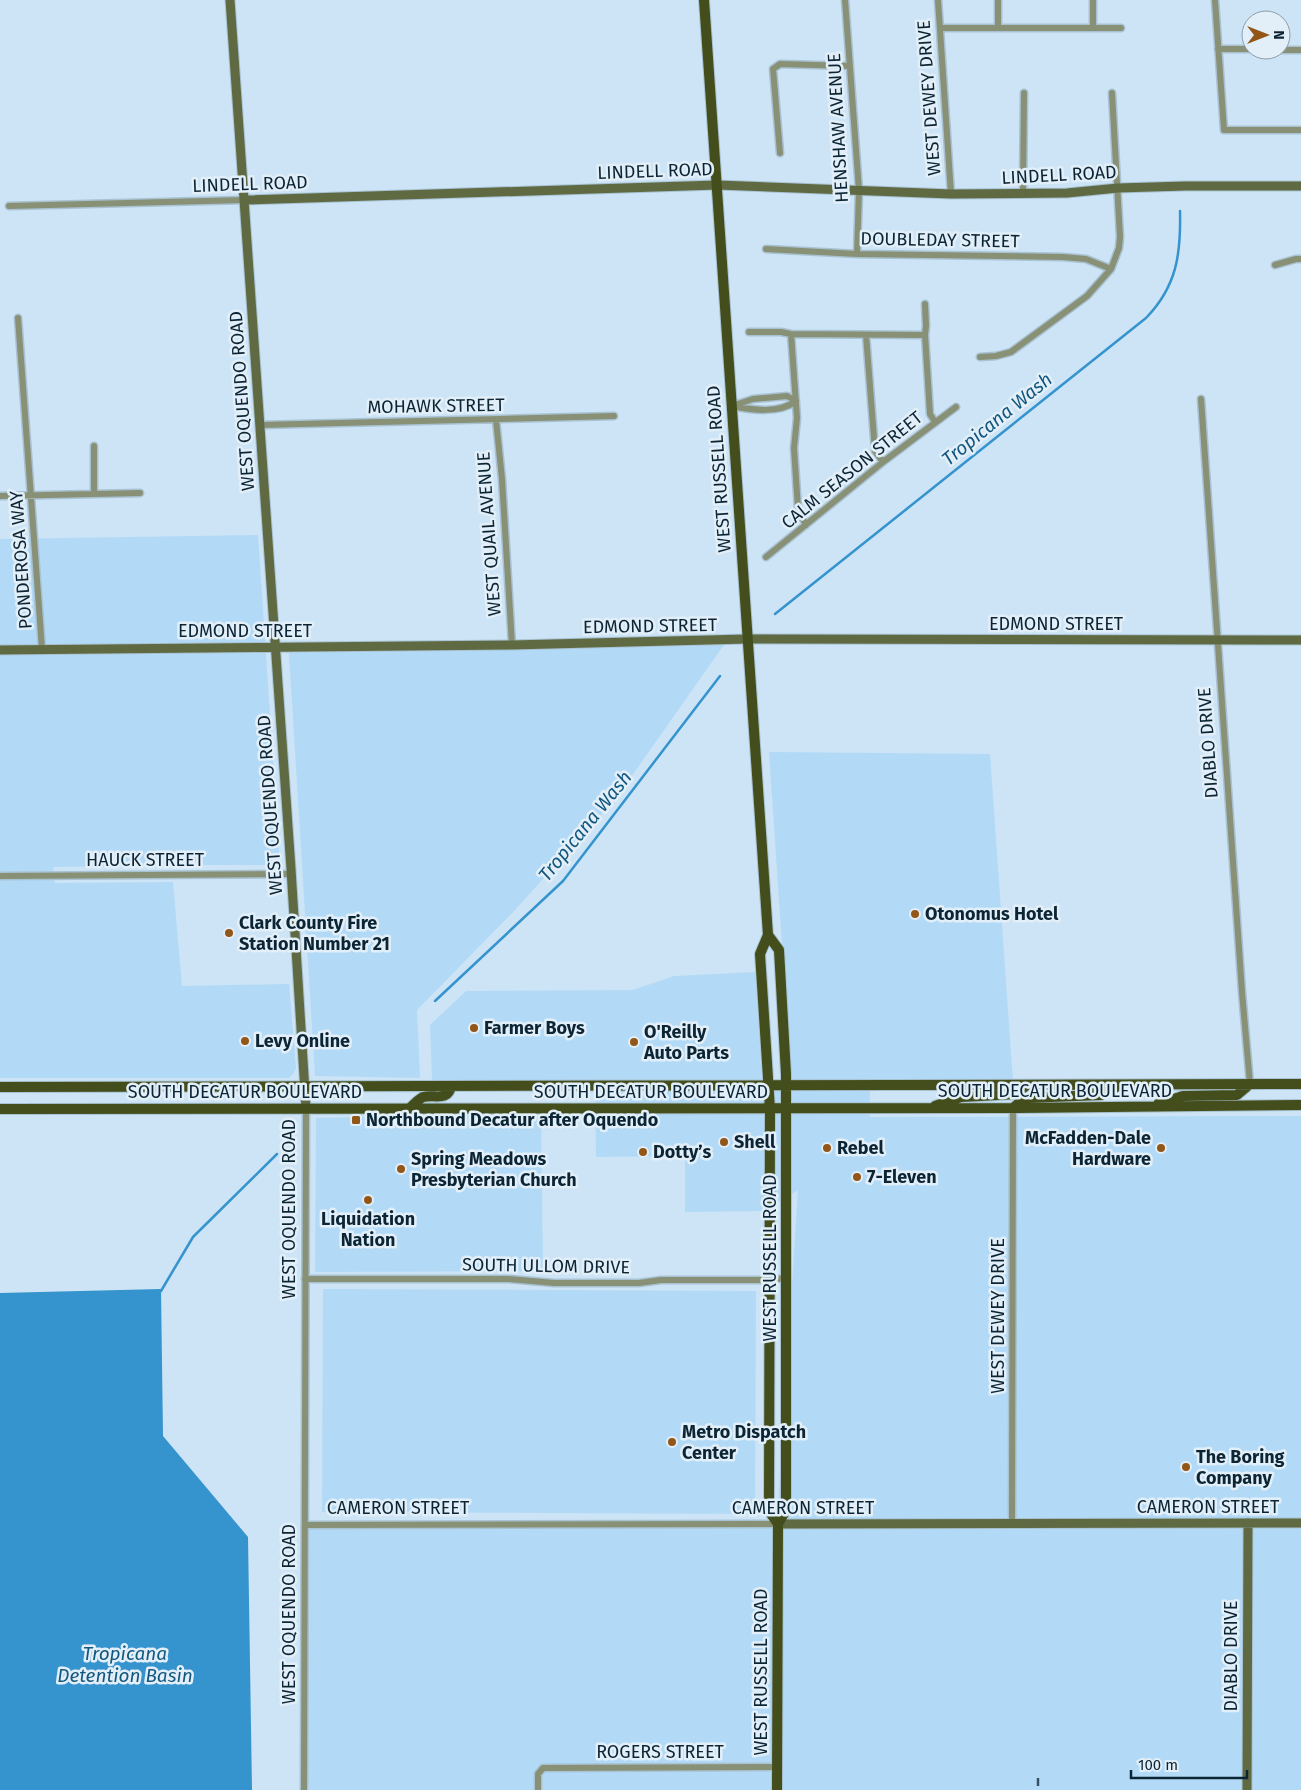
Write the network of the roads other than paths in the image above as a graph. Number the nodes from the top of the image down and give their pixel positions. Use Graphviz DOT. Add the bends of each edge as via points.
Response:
graph roads {
  1 [pos="230,0"];
  2 [pos="704,0"];
  3 [pos="845,0"];
  4 [pos="938,0"];
  5 [pos="998,0"];
  6 [pos="1093,0"];
  7 [pos="1215,0"];
  8 [pos="940,28"];
  9 [pos="998,28"];
  10 [pos="1093,28"];
  11 [pos="1121,28"];
  12 [pos="1218,49"];
  13 [pos="1241,49"];
  14 [pos="850,66"];
  15 [pos="1024,93"];
  16 [pos="1112,93"];
  17 [pos="1301,130"];
  18 [pos="780,154"];
  19 [pos="717,185"];
  20 [pos="1301,186"];
  21 [pos="1118,188"];
  22 [pos="859,190"];
  23 [pos="951,194"];
  24 [pos="1023,194"];
  25 [pos="245,200"];
  26 [pos="9,206"];
  27 [pos="766,249"];
  28 [pos="857,254"];
  29 [pos="1301,258"];
  30 [pos="1275,265"];
  31 [pos="1111,269"];
  32 [pos="925,304"];
  33 [pos="18,318"];
  34 [pos="750,332"];
  35 [pos="791,334"];
  36 [pos="866,335"];
  37 [pos="924,335"];
  38 [pos="980,357"];
  39 [pos="1201,399"];
  40 [pos="796,401"];
  41 [pos="732,406"];
  42 [pos="956,407"];
  43 [pos="614,416"];
  44 [pos="496,420"];
  45 [pos="935,422"];
  46 [pos="260,424"];
  47 [pos="94,446"];
  48 [pos="883,462"];
  49 [pos="94,494"];
  50 [pos="140,494"];
  51 [pos="31,495"];
  52 [pos="0,496"];
  53 [pos="806,525"];
  54 [pos="766,557"];
  55 [pos="747,640"];
  56 [pos="1301,640"];
  57 [pos="1217,641"];
  58 [pos="512,645"];
  59 [pos="276,648"];
  60 [pos="42,649"];
  61 [pos="0,650"];
  62 [pos="291,874"];
  63 [pos="0,876"];
  64 [pos="768,935"];
  65 [pos="1250,1084"];
  66 [pos="1301,1084"];
  67 [pos="1027,1085"];
  68 [pos="1120,1085"];
  69 [pos="451,1086"];
  70 [pos="769,1086"];
  71 [pos="786,1086"];
  72 [pos="0,1087"];
  73 [pos="304,1087"];
  74 [pos="1301,1106"];
  75 [pos="1150,1107"];
  76 [pos="306,1108"];
  77 [pos="410,1108"];
  78 [pos="786,1108"];
  79 [pos="1013,1108"];
  80 [pos="0,1109"];
  81 [pos="770,1109"];
  82 [pos="927,1109"];
  83 [pos="785,1278"];
  84 [pos="305,1279"];
  85 [pos="769,1280"];
  86 [pos="1248,1523"];
  87 [pos="1301,1523"];
  88 [pos="778,1524"];
  89 [pos="1012,1524"];
  90 [pos="305,1525"];
  91 [pos="777,1767"];
  92 [pos="304,1790"];
  93 [pos="538,1790"];
  94 [pos="777,1790"];
  95 [pos="1247,1790"];
  1 -- 25 [label="street, WEST OQUENDO ROAD"];
  2 -- 19 [label="main road, WEST RUSSELL ROAD"];
  3 -- 14 [label="street, HENSHAW AVENUE"];
  4 -- 8 [label="street, WEST DEWEY DRIVE"];
  5 -- 9 [label="street"];
  6 -- 10 [label="street"];
  7 -- 12 [label="street"];
  8 -- 9 [label="street"];
  8 -- 23 [label="street, WEST DEWEY DRIVE"];
  9 -- 10 [label="street"];
  10 -- 11 [label="street"];
  12 -- 13 [label="street"];
  12 -- 17 [label="street" via="1224,130"];
  14 -- 18 [label="street" via="780,64 773,69"];
  14 -- 22 [label="street, HENSHAW AVENUE"];
  15 -- 24 [label="street"];
  16 -- 21 [label="street"];
  19 -- 22 [label="street, LINDELL ROAD"];
  19 -- 25 [label="street, LINDELL ROAD"];
  19 -- 41 [label="main road, WEST RUSSELL ROAD"];
  20 -- 21 [label="street, LINDELL ROAD"];
  21 -- 24 [label="street, LINDELL ROAD"];
  21 -- 31 [label="street" via="1120,237"];
  22 -- 23 [label="street, LINDELL ROAD"];
  22 -- 28 [label="street, HENSHAW AVENUE"];
  23 -- 24 [label="street, LINDELL ROAD"];
  25 -- 26 [label="street, LINDELL ROAD"];
  25 -- 46 [label="street, WEST OQUENDO ROAD"];
  27 -- 28 [label="street, DOUBLEDAY STREET"];
  28 -- 31 [label="street, DOUBLEDAY STREET" via="1086,258"];
  29 -- 30 [label="street"];
  31 -- 38 [label="street" via="1087,296 1011,352"];
  32 -- 37 [label="street"];
  33 -- 51 [label="street, PONDEROSA WAY"];
  34 -- 35 [label="street"];
  35 -- 36 [label="street"];
  35 -- 40 [label="street"];
  36 -- 37 [label="street"];
  36 -- 48 [label="street" via="875,452"];
  37 -- 45 [label="street" via="930,414"];
  39 -- 57 [label="street, DIABLO DRIVE"];
  40 -- 41 [label="street" via="782,408 753,410"];
  40 -- 41 [label="street" via="787,396 753,399"];
  40 -- 53 [label="street" via="794,448 798,509"];
  41 -- 55 [label="main road, WEST RUSSELL ROAD"];
  42 -- 45 [label="street, CALM SEASON STREET"];
  43 -- 44 [label="street, MOHAWK STREET"];
  44 -- 46 [label="street, MOHAWK STREET"];
  44 -- 58 [label="street, WEST QUAIL AVENUE"];
  45 -- 48 [label="street, CALM SEASON STREET"];
  46 -- 59 [label="street, WEST OQUENDO ROAD"];
  47 -- 49 [label="street"];
  48 -- 53 [label="street, CALM SEASON STREET"];
  49 -- 50 [label="street"];
  49 -- 51 [label="street"];
  51 -- 52 [label="street"];
  51 -- 60 [label="street, PONDEROSA WAY"];
  53 -- 54 [label="street, CALM SEASON STREET"];
  55 -- 57 [label="street, EDMOND STREET"];
  55 -- 58 [label="street, EDMOND STREET"];
  55 -- 64 [label="main road, WEST RUSSELL ROAD"];
  56 -- 57 [label="street, EDMOND STREET"];
  57 -- 65 [label="street, DIABLO DRIVE"];
  58 -- 59 [label="street, EDMOND STREET"];
  59 -- 60 [label="street, EDMOND STREET"];
  59 -- 62 [label="street, WEST OQUENDO ROAD"];
  60 -- 61 [label="street, EDMOND STREET"];
  62 -- 63 [label="street, HAUCK STREET"];
  62 -- 73 [label="street, WEST OQUENDO ROAD"];
  64 -- 70 [label="main road, WEST RUSSELL ROAD" via="760,954"];
  64 -- 71 [label="main road, WEST RUSSELL ROAD" via="779,950"];
  65 -- 66 [label="main road, SOUTH DECATUR BOULEVARD"];
  65 -- 68 [label="main road, SOUTH DECATUR BOULEVARD"];
  65 -- 75 [label="main road" via="1237,1095 1183,1096"];
  67 -- 68 [label="main road, SOUTH DECATUR BOULEVARD"];
  67 -- 71 [label="main road, SOUTH DECATUR BOULEVARD"];
  67 -- 82 [label="main road" via="1016,1094 961,1097"];
  68 -- 79 [label="main road" via="1101,1095 1025,1098"];
  69 -- 70 [label="main road, SOUTH DECATUR BOULEVARD"];
  69 -- 73 [label="main road, SOUTH DECATUR BOULEVARD"];
  69 -- 77 [label="main road" via="446,1095 423,1097"];
  70 -- 71 [label="main road, SOUTH DECATUR BOULEVARD"];
  70 -- 81 [label="main road, WEST RUSSELL ROAD"];
  71 -- 78 [label="main road, WEST RUSSELL ROAD"];
  72 -- 73 [label="main road, SOUTH DECATUR BOULEVARD"];
  73 -- 76 [label="street, WEST OQUENDO ROAD"];
  74 -- 75 [label="main road, SOUTH DECATUR BOULEVARD"];
  75 -- 79 [label="main road, SOUTH DECATUR BOULEVARD"];
  76 -- 77 [label="main road, SOUTH DECATUR BOULEVARD"];
  76 -- 80 [label="main road, SOUTH DECATUR BOULEVARD"];
  76 -- 84 [label="street, WEST OQUENDO ROAD"];
  77 -- 81 [label="main road, SOUTH DECATUR BOULEVARD"];
  78 -- 81 [label="main road, SOUTH DECATUR BOULEVARD"];
  78 -- 82 [label="main road, SOUTH DECATUR BOULEVARD"];
  78 -- 83 [label="main road, WEST RUSSELL ROAD"];
  79 -- 82 [label="main road, SOUTH DECATUR BOULEVARD"];
  79 -- 89 [label="street, WEST DEWEY DRIVE"];
  81 -- 85 [label="main road, WEST RUSSELL ROAD"];
  83 -- 85 [label="street, SOUTH ULLOM DRIVE"];
  83 -- 88 [label="main road, WEST RUSSELL ROAD" via="786,1510"];
  84 -- 85 [label="street, SOUTH ULLOM DRIVE" via="509,1279 554,1283"];
  84 -- 90 [label="street, WEST OQUENDO ROAD"];
  85 -- 88 [label="main road, WEST RUSSELL ROAD" via="769,1511"];
  86 -- 87 [label="street, CAMERON STREET"];
  86 -- 89 [label="street, CAMERON STREET"];
  86 -- 95 [label="street, DIABLO DRIVE"];
  88 -- 89 [label="street, CAMERON STREET"];
  88 -- 90 [label="street, CAMERON STREET"];
  88 -- 91 [label="main road, WEST RUSSELL ROAD"];
  90 -- 92 [label="street, WEST OQUENDO ROAD"];
  91 -- 93 [label="street, ROGERS STREET" via="543,1768 538,1774"];
  91 -- 94 [label="main road, WEST RUSSELL ROAD"];
}
